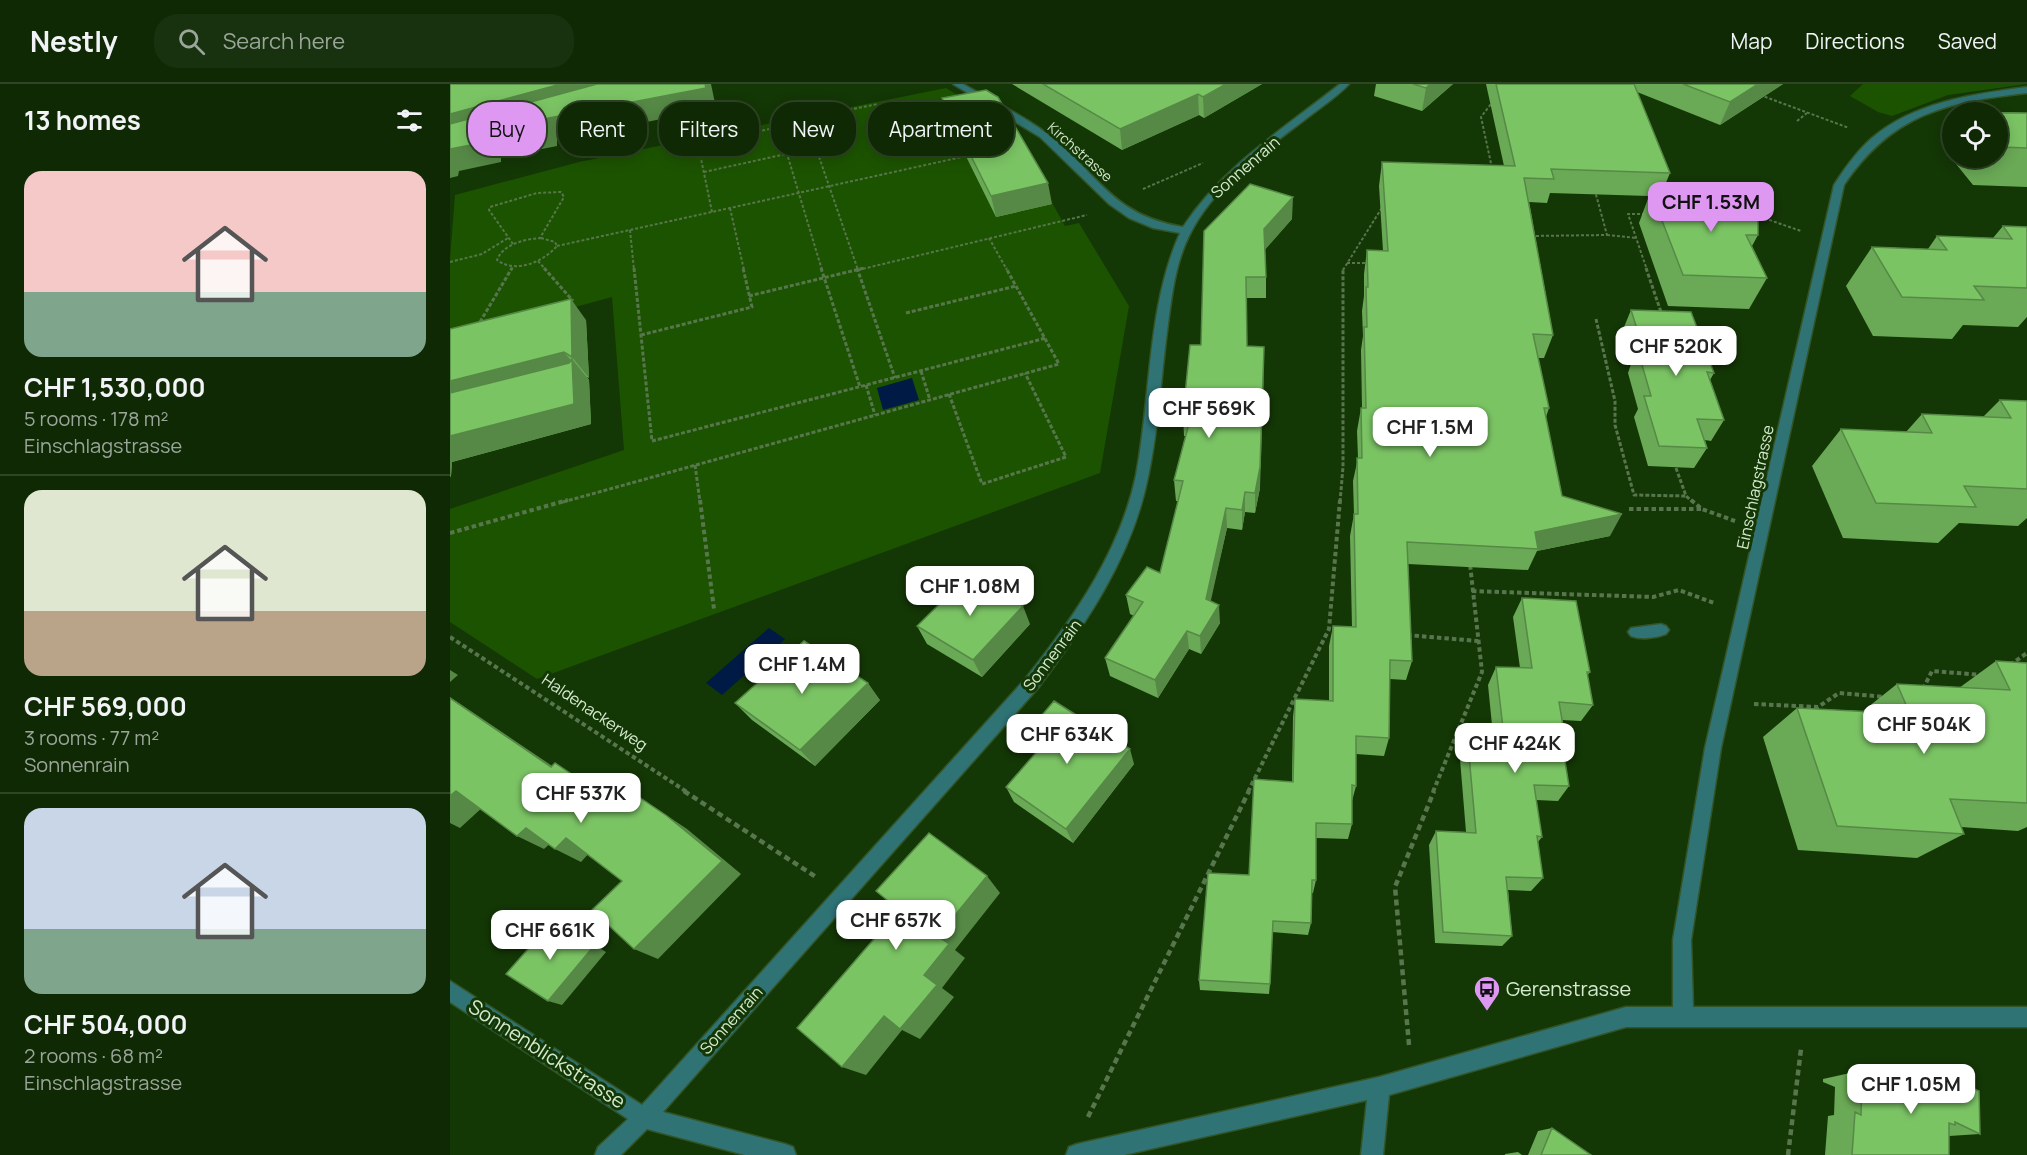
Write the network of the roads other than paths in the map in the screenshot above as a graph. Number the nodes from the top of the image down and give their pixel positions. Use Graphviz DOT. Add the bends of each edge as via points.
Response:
graph roads {
  1 [pos="957,84"];
  2 [pos="1345,84"];
  3 [pos="2027,90"];
  4 [pos="1186,231"];
  5 [pos="1661,630"];
  6 [pos="1636,632"];
  7 [pos="450,991"];
  8 [pos="1683,1015"];
  9 [pos="2027,1017"];
  10 [pos="1379,1087"];
  11 [pos="644,1118"];
  12 [pos="606,1155"];
  13 [pos="785,1155"];
  14 [pos="1077,1155"];
  15 [pos="1372,1155"];
  1 -- 4 [label="street, Kirchstrasse" via="1043,135 1117,204 1143,221"];
  2 -- 4 [label="street, Sonnenrain" via="1252,158 1208,199"];
  3 -- 8 [label="street, Einschlagstrasse" via="1968,98 1918,112 1895,125 1852,162 1839,185 1713,748 1682,940"];
  4 -- 11 [label="street, Sonnenrain" via="1170,274 1141,478 1119,548 1096,593 1032,683"];
  5 -- 6 [label="street"];
  7 -- 11 [label="street, Sonnenblickstrasse"];
  8 -- 9 [label="street"];
  8 -- 10 [label="street" via="1626,1017"];
  10 -- 14 [label="street"];
  10 -- 15 [label="street"];
  11 -- 12 [label="street, Sonnenrain"];
  11 -- 13 [label="street"];
}
